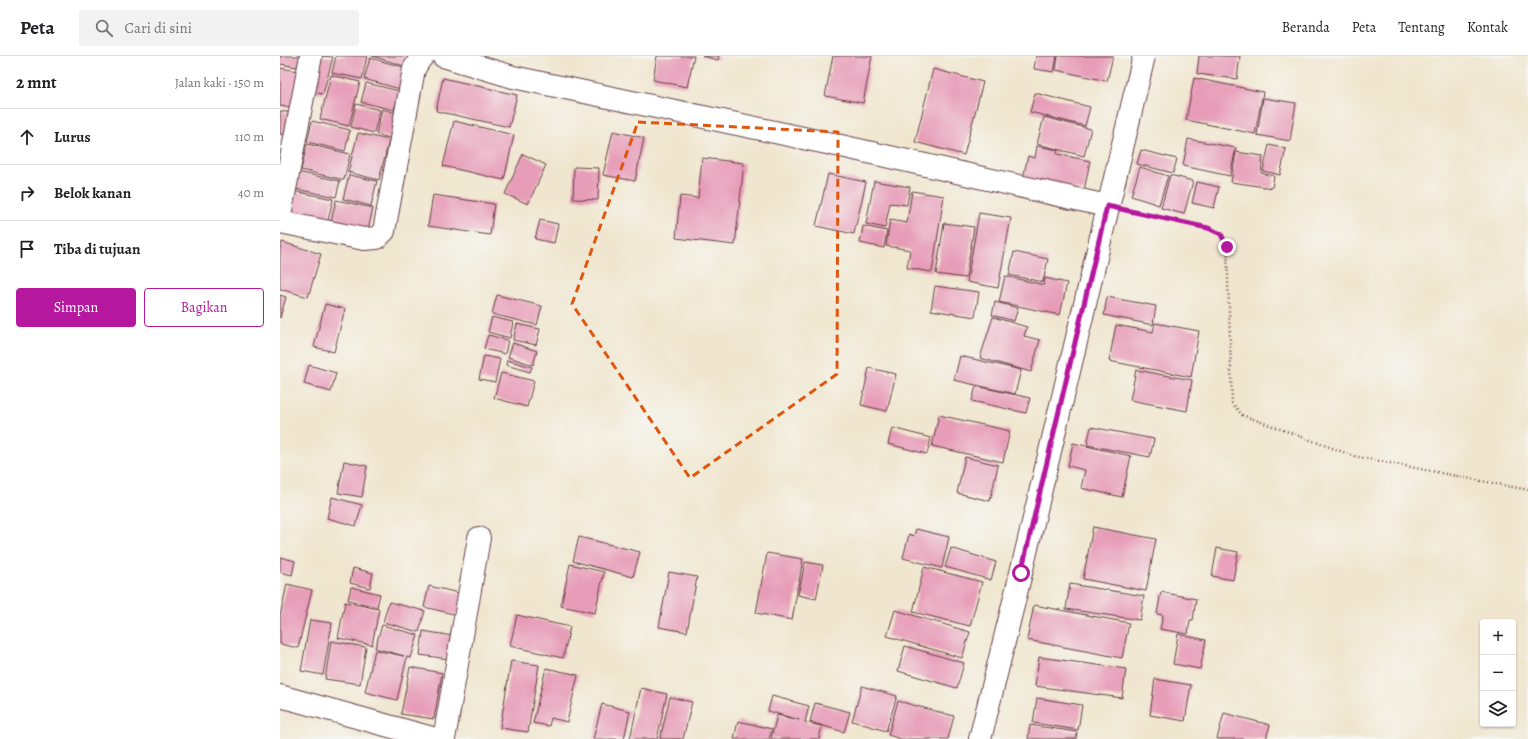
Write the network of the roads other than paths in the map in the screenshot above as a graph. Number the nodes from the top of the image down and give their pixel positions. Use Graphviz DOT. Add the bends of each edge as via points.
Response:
graph roads {
  1 [pos="311,56"];
  2 [pos="423,56"];
  3 [pos="443,56"];
  4 [pos="1144,56"];
  5 [pos="1107,206"];
  6 [pos="280,215"];
  7 [pos="280,222"];
  8 [pos="479,538"];
  9 [pos="280,696"];
  10 [pos="436,739"];
  11 [pos="444,739"];
  12 [pos="980,739"];
  1 -- 6 [label="street"];
  2 -- 7 [label="street" via="414,69 384,231 377,238 364,239"];
  3 -- 5 [label="street" via="513,77"];
  4 -- 5 [label="street"];
  5 -- 12 [label="street"];
  8 -- 11 [label="street"];
  9 -- 10 [label="street"];
}
